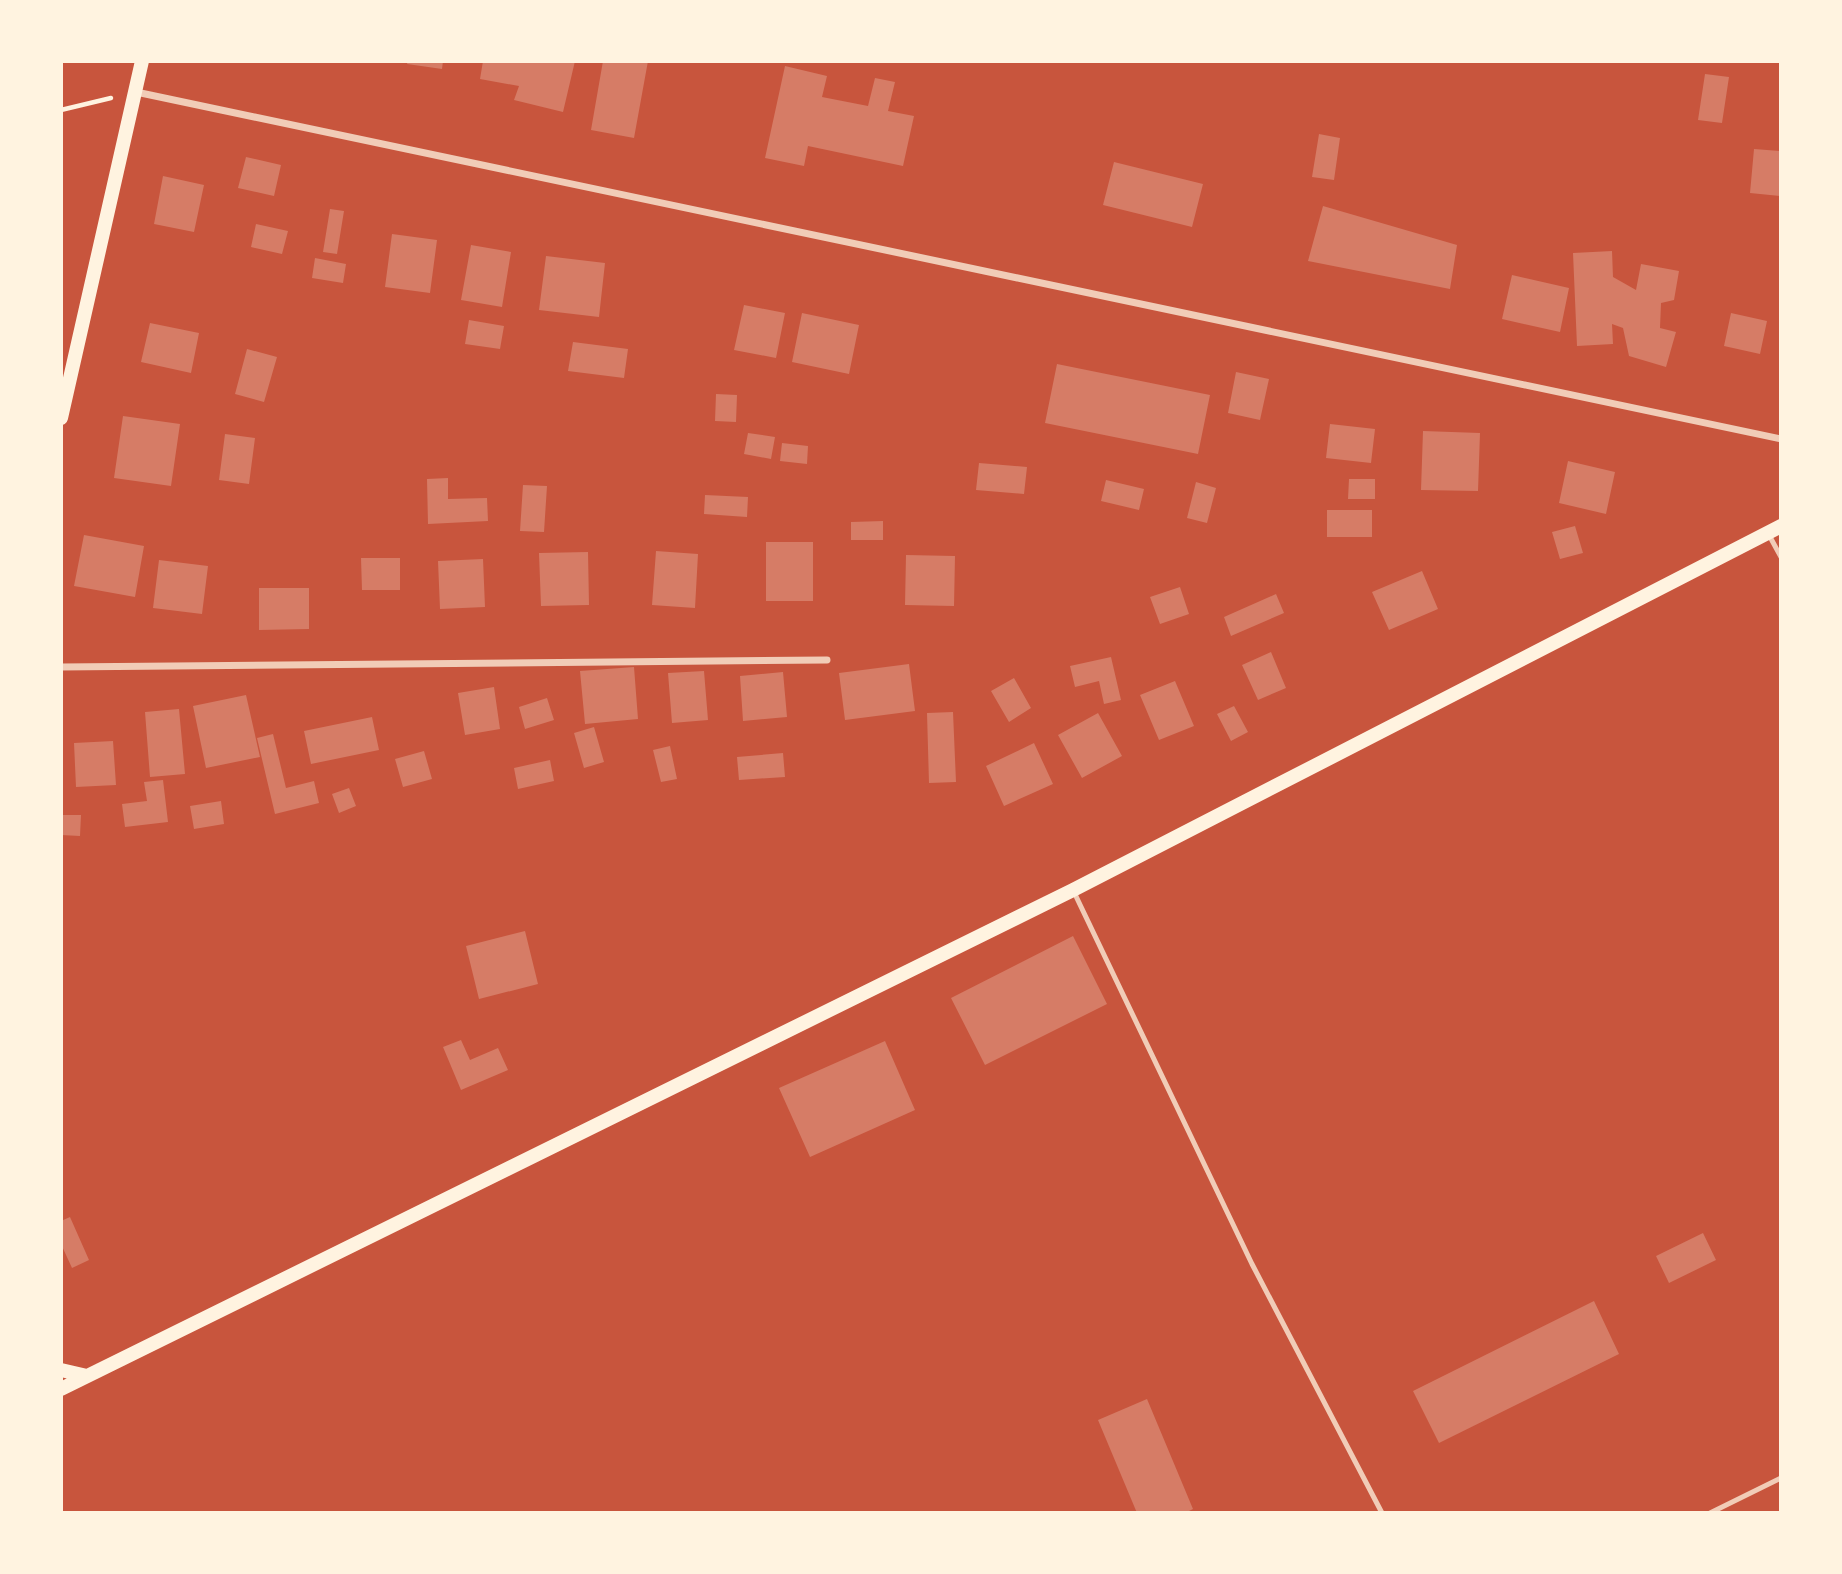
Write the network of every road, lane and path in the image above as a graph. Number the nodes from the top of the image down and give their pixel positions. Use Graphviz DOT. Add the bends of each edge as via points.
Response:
graph roads {
  1 [pos="142,61"];
  2 [pos="135,92"];
  3 [pos="61,110"];
  4 [pos="61,418"];
  5 [pos="1781,439"];
  6 [pos="1774,530"];
  7 [pos="1781,557"];
  8 [pos="827,660"];
  9 [pos="61,667"];
  10 [pos="1073,890"];
  11 [pos="61,1370"];
  12 [pos="87,1376"];
  13 [pos="61,1389"];
  14 [pos="1781,1478"];
  15 [pos="1381,1513"];
  16 [pos="1710,1513"];
  1 -- 2 [label="main road"];
  2 -- 3 [label="path"];
  2 -- 4 [label="main road"];
  2 -- 5 [label="street"];
  6 -- 7 [label="lane"];
  6 -- 10 [label="main road"];
  8 -- 9 [label="street"];
  10 -- 12 [label="main road"];
  10 -- 15 [label="lane" via="1252,1264"];
  11 -- 12 [label="main road"];
  12 -- 13 [label="main road"];
  14 -- 16 [label="lane"];
}
